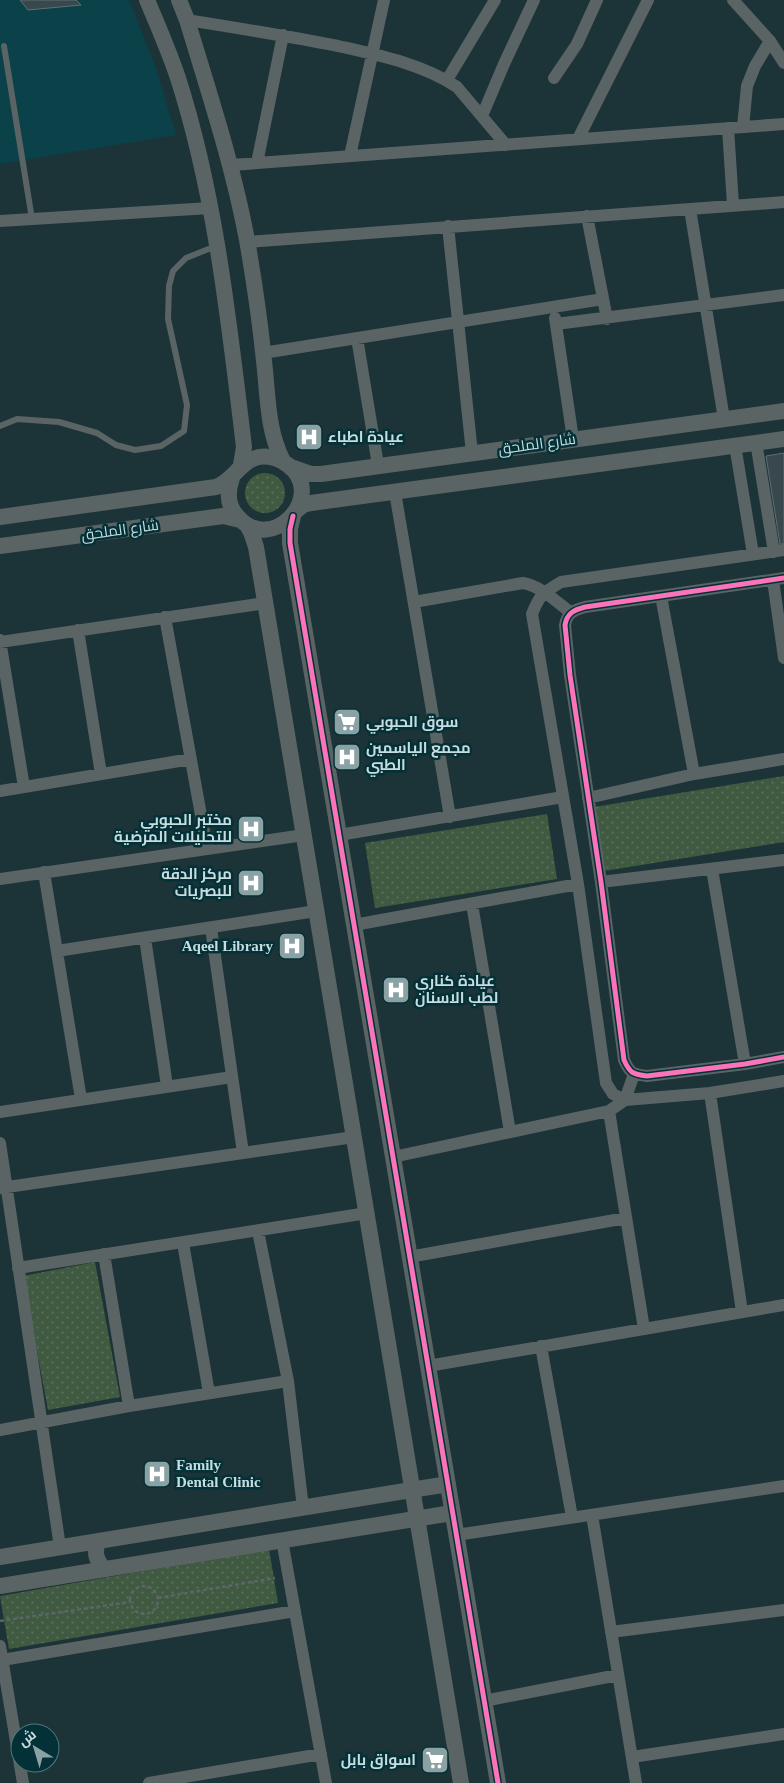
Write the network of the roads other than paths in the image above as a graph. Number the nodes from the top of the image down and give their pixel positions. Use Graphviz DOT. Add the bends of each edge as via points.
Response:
graph roads {
  1 [pos="148,0"];
  2 [pos="179,0"];
  3 [pos="384,0"];
  4 [pos="495,0"];
  5 [pos="534,0"];
  6 [pos="597,0"];
  7 [pos="648,0"];
  8 [pos="733,0"];
  9 [pos="187,20"];
  10 [pos="283,35"];
  11 [pos="770,41"];
  12 [pos="4,46"];
  13 [pos="373,54"];
  14 [pos="784,62"];
  15 [pos="554,78"];
  16 [pos="447,80"];
  17 [pos="482,116"];
  18 [pos="784,124"];
  19 [pos="744,127"];
  20 [pos="728,128"];
  21 [pos="578,140"];
  22 [pos="506,145"];
  23 [pos="350,156"];
  24 [pos="257,164"];
  25 [pos="231,165"];
  26 [pos="784,202"];
  27 [pos="733,205"];
  28 [pos="210,208"];
  29 [pos="690,209"];
  30 [pos="587,216"];
  31 [pos="32,219"];
  32 [pos="0,221"];
  33 [pos="448,226"];
  34 [pos="248,242"];
  35 [pos="217,246"];
  36 [pos="784,295"];
  37 [pos="603,299"];
  38 [pos="705,306"];
  39 [pos="553,307"];
  40 [pos="607,319"];
  41 [pos="458,322"];
  42 [pos="556,324"];
  43 [pos="357,338"];
  44 [pos="263,353"];
  45 [pos="784,412"];
  46 [pos="724,419"];
  47 [pos="0,426"];
  48 [pos="573,439"];
  49 [pos="784,439"];
  50 [pos="756,442"];
  51 [pos="735,445"];
  52 [pos="472,453"];
  53 [pos="287,464"];
  54 [pos="378,465"];
  55 [pos="236,471"];
  56 [pos="395,492"];
  57 [pos="295,513"];
  58 [pos="0,517"];
  59 [pos="243,522"];
  60 [pos="0,546"];
  61 [pos="779,551"];
  62 [pos="753,554"];
  63 [pos="779,579"];
  64 [pos="544,592"];
  65 [pos="661,596"];
  66 [pos="414,602"];
  67 [pos="265,603"];
  68 [pos="571,612"];
  69 [pos="165,617"];
  70 [pos="78,630"];
  71 [pos="0,641"];
  72 [pos="784,658"];
  73 [pos="191,759"];
  74 [pos="784,759"];
  75 [pos="101,774"];
  76 [pos="694,774"];
  77 [pos="24,787"];
  78 [pos="0,791"];
  79 [pos="564,797"];
  80 [pos="588,798"];
  81 [pos="450,816"];
  82 [pos="304,835"];
  83 [pos="339,836"];
  84 [pos="207,848"];
  85 [pos="784,860"];
  86 [pos="712,869"];
  87 [pos="44,872"];
  88 [pos="0,879"];
  89 [pos="601,882"];
  90 [pos="578,884"];
  91 [pos="472,904"];
  92 [pos="316,912"];
  93 [pos="354,925"];
  94 [pos="211,928"];
  95 [pos="145,938"];
  96 [pos="57,951"];
  97 [pos="784,1056"];
  98 [pos="745,1064"];
  99 [pos="634,1074"];
  100 [pos="232,1077"];
  101 [pos="784,1080"];
  102 [pos="167,1086"];
  103 [pos="710,1093"];
  104 [pos="81,1099"];
  105 [pos="625,1100"];
  106 [pos="609,1111"];
  107 [pos="0,1112"];
  108 [pos="510,1132"];
  109 [pos="354,1137"];
  110 [pos="0,1143"];
  111 [pos="243,1153"];
  112 [pos="393,1157"];
  113 [pos="3,1187"];
  114 [pos="367,1213"];
  115 [pos="626,1218"];
  116 [pos="258,1230"];
  117 [pos="183,1243"];
  118 [pos="104,1254"];
  119 [pos="409,1256"];
  120 [pos="18,1268"];
  121 [pos="784,1305"];
  122 [pos="742,1312"];
  123 [pos="644,1329"];
  124 [pos="541,1346"];
  125 [pos="428,1366"];
  126 [pos="288,1381"];
  127 [pos="209,1393"];
  128 [pos="129,1406"];
  129 [pos="41,1421"];
  130 [pos="0,1430"];
  131 [pos="448,1484"];
  132 [pos="784,1486"];
  133 [pos="413,1490"];
  134 [pos="303,1508"];
  135 [pos="452,1512"];
  136 [pos="592,1515"];
  137 [pos="417,1518"];
  138 [pos="572,1518"];
  139 [pos="456,1535"];
  140 [pos="282,1540"];
  141 [pos="98,1541"];
  142 [pos="64,1547"];
  143 [pos="0,1557"];
  144 [pos="104,1569"];
  145 [pos="71,1575"];
  146 [pos="0,1586"];
  147 [pos="784,1610"];
  148 [pos="295,1611"];
  149 [pos="611,1632"];
  150 [pos="0,1646"];
  151 [pos="2,1660"];
  152 [pos="618,1675"];
  153 [pos="484,1701"];
  154 [pos="784,1734"];
  155 [pos="321,1754"];
  156 [pos="632,1757"];
  157 [pos="23,1783"];
  158 [pos="149,1783"];
  159 [pos="326,1783"];
  160 [pos="462,1783"];
  161 [pos="498,1783"];
  162 [pos="636,1783"];
  1 -- 28 [label="street" via="178,77"];
  2 -- 9 [label="street"];
  3 -- 13 [label="street"];
  4 -- 16 [label="street"];
  5 -- 17 [label="street"];
  6 -- 15 [label="street" via="577,44"];
  7 -- 21 [label="street"];
  8 -- 11 [label="street"];
  9 -- 10 [label="street"];
  9 -- 25 [label="street"];
  10 -- 13 [label="street"];
  10 -- 24 [label="street"];
  11 -- 14 [label="street"];
  11 -- 19 [label="street" via="747,86"];
  12 -- 31 [label="lane"];
  13 -- 16 [label="street"];
  13 -- 23 [label="street"];
  16 -- 17 [label="street" via="457,86"];
  17 -- 22 [label="street"];
  18 -- 19 [label="street"];
  19 -- 20 [label="street"];
  20 -- 21 [label="street"];
  20 -- 27 [label="street"];
  21 -- 22 [label="street"];
  22 -- 23 [label="street"];
  23 -- 24 [label="street"];
  24 -- 25 [label="street"];
  25 -- 34 [label="street"];
  26 -- 27 [label="street"];
  27 -- 29 [label="street"];
  28 -- 31 [label="street"];
  28 -- 35 [label="street"];
  29 -- 30 [label="street"];
  29 -- 38 [label="street"];
  30 -- 33 [label="street"];
  30 -- 37 [label="street"];
  31 -- 32 [label="street"];
  33 -- 34 [label="street"];
  33 -- 41 [label="street"];
  34 -- 44 [label="street"];
  35 -- 47 [label="lane" via="186,258 174,271 169,286 168,320 187,405 184,431 161,446 135,450 59,422 16,419"];
  35 -- 55 [label="street" via="244,447"];
  36 -- 38 [label="street"];
  37 -- 39 [label="street"];
  37 -- 40 [label="street"];
  38 -- 40 [label="street"];
  38 -- 46 [label="street"];
  39 -- 41 [label="street"];
  39 -- 42 [label="street"];
  40 -- 42 [label="street"];
  41 -- 43 [label="street"];
  41 -- 52 [label="street"];
  42 -- 48 [label="street"];
  43 -- 44 [label="street"];
  43 -- 54 [label="street"];
  44 -- 53 [label="street" via="272,435"];
  45 -- 46 [label="street, شارع الملحق"];
  46 -- 48 [label="street, شارع الملحق"];
  48 -- 52 [label="street, شارع الملحق"];
  49 -- 50 [label="street, شارع الملحق"];
  50 -- 51 [label="street, شارع الملحق"];
  50 -- 61 [label="street"];
  51 -- 56 [label="street, شارع الملحق"];
  51 -- 62 [label="street"];
  52 -- 54 [label="street, شارع الملحق"];
  53 -- 54 [label="street, شارع الملحق" via="311,474"];
  53 -- 55 [label="street" via="262,456 251,459"];
  53 -- 57 [label="street" via="298,476 301,488 301,499"];
  55 -- 58 [label="street, شارع الملحق" via="225,484 212,488"];
  55 -- 59 [label="street" via="229,486 230,505"];
  56 -- 57 [label="street, شارع الملحق" via="311,503 303,505"];
  56 -- 66 [label="street"];
  57 -- 59 [label="street" via="286,523 267,530 256,529"];
  57 -- 83 [label="street" via="290,543"];
  59 -- 60 [label="street, شارع الملحق" via="223,516"];
  59 -- 67 [label="street" via="254,539"];
  61 -- 62 [label="street"];
  62 -- 64 [label="street" via="561,582"];
  63 -- 65 [label="street"];
  63 -- 72 [label="street"];
  64 -- 66 [label="street" via="523,582"];
  64 -- 68 [label="street"];
  64 -- 79 [label="street" via="532,614"];
  65 -- 68 [label="street"];
  65 -- 76 [label="street"];
  66 -- 81 [label="street"];
  67 -- 69 [label="street"];
  67 -- 82 [label="street"];
  68 -- 80 [label="street" via="566,622 570,675"];
  69 -- 70 [label="street"];
  69 -- 73 [label="street"];
  70 -- 71 [label="street"];
  70 -- 75 [label="street"];
  71 -- 77 [label="street"];
  73 -- 75 [label="street"];
  73 -- 84 [label="street"];
  74 -- 76 [label="street"];
  75 -- 77 [label="street"];
  76 -- 80 [label="street"];
  77 -- 78 [label="street"];
  79 -- 81 [label="street"];
  79 -- 90 [label="street"];
  80 -- 89 [label="street"];
  81 -- 83 [label="street"];
  82 -- 84 [label="street"];
  82 -- 92 [label="street"];
  83 -- 93 [label="street"];
  84 -- 87 [label="street"];
  85 -- 86 [label="street"];
  86 -- 89 [label="street"];
  86 -- 98 [label="street"];
  87 -- 88 [label="street"];
  87 -- 96 [label="street"];
  89 -- 99 [label="street" via="624,1060"];
  90 -- 91 [label="street"];
  90 -- 105 [label="street" via="606,1083 613,1094"];
  91 -- 93 [label="street"];
  91 -- 108 [label="street"];
  92 -- 94 [label="street"];
  92 -- 109 [label="street"];
  93 -- 112 [label="street"];
  94 -- 95 [label="street"];
  94 -- 100 [label="street"];
  95 -- 96 [label="street"];
  95 -- 102 [label="street"];
  96 -- 104 [label="street"];
  97 -- 98 [label="street"];
  98 -- 99 [label="street" via="647,1076"];
  99 -- 105 [label="street"];
  100 -- 102 [label="street"];
  100 -- 111 [label="street"];
  101 -- 103 [label="street"];
  102 -- 104 [label="street"];
  103 -- 105 [label="street"];
  103 -- 122 [label="street"];
  104 -- 107 [label="street"];
  105 -- 106 [label="street"];
  106 -- 108 [label="street"];
  106 -- 115 [label="street"];
  108 -- 112 [label="street"];
  109 -- 111 [label="street"];
  109 -- 114 [label="street"];
  110 -- 113 [label="street"];
  111 -- 113 [label="street"];
  112 -- 119 [label="street"];
  113 -- 120 [label="street"];
  114 -- 116 [label="street"];
  114 -- 133 [label="street"];
  115 -- 119 [label="street"];
  115 -- 123 [label="street"];
  116 -- 117 [label="street"];
  116 -- 126 [label="street"];
  117 -- 118 [label="street"];
  117 -- 127 [label="street"];
  118 -- 120 [label="street"];
  118 -- 128 [label="street"];
  119 -- 125 [label="street"];
  120 -- 129 [label="street"];
  121 -- 122 [label="street"];
  122 -- 123 [label="street"];
  123 -- 124 [label="street"];
  124 -- 125 [label="street"];
  124 -- 138 [label="street"];
  125 -- 131 [label="street"];
  126 -- 127 [label="street"];
  126 -- 134 [label="street"];
  127 -- 128 [label="street"];
  128 -- 129 [label="street"];
  129 -- 130 [label="street"];
  129 -- 142 [label="street"];
  131 -- 133 [label="street"];
  131 -- 135 [label="street"];
  132 -- 136 [label="street"];
  133 -- 134 [label="street"];
  133 -- 137 [label="street"];
  134 -- 141 [label="street"];
  135 -- 137 [label="street"];
  135 -- 139 [label="street"];
  136 -- 138 [label="street"];
  136 -- 149 [label="street"];
  137 -- 140 [label="street"];
  137 -- 160 [label="street"];
  138 -- 139 [label="street"];
  139 -- 153 [label="street"];
  140 -- 144 [label="street"];
  140 -- 148 [label="street"];
  141 -- 142 [label="street"];
  141 -- 144 [label="street" via="96,1556"];
  142 -- 143 [label="street"];
  142 -- 145 [label="street" via="72,1551 76,1563"];
  144 -- 145 [label="street"];
  145 -- 146 [label="street"];
  147 -- 149 [label="street"];
  148 -- 151 [label="street"];
  148 -- 155 [label="street"];
  149 -- 152 [label="street"];
  150 -- 151 [label="street"];
  151 -- 157 [label="street"];
  152 -- 153 [label="street"];
  152 -- 156 [label="street"];
  153 -- 161 [label="street"];
  154 -- 156 [label="street"];
  155 -- 158 [label="street"];
  155 -- 159 [label="street"];
  156 -- 162 [label="street"];
}
